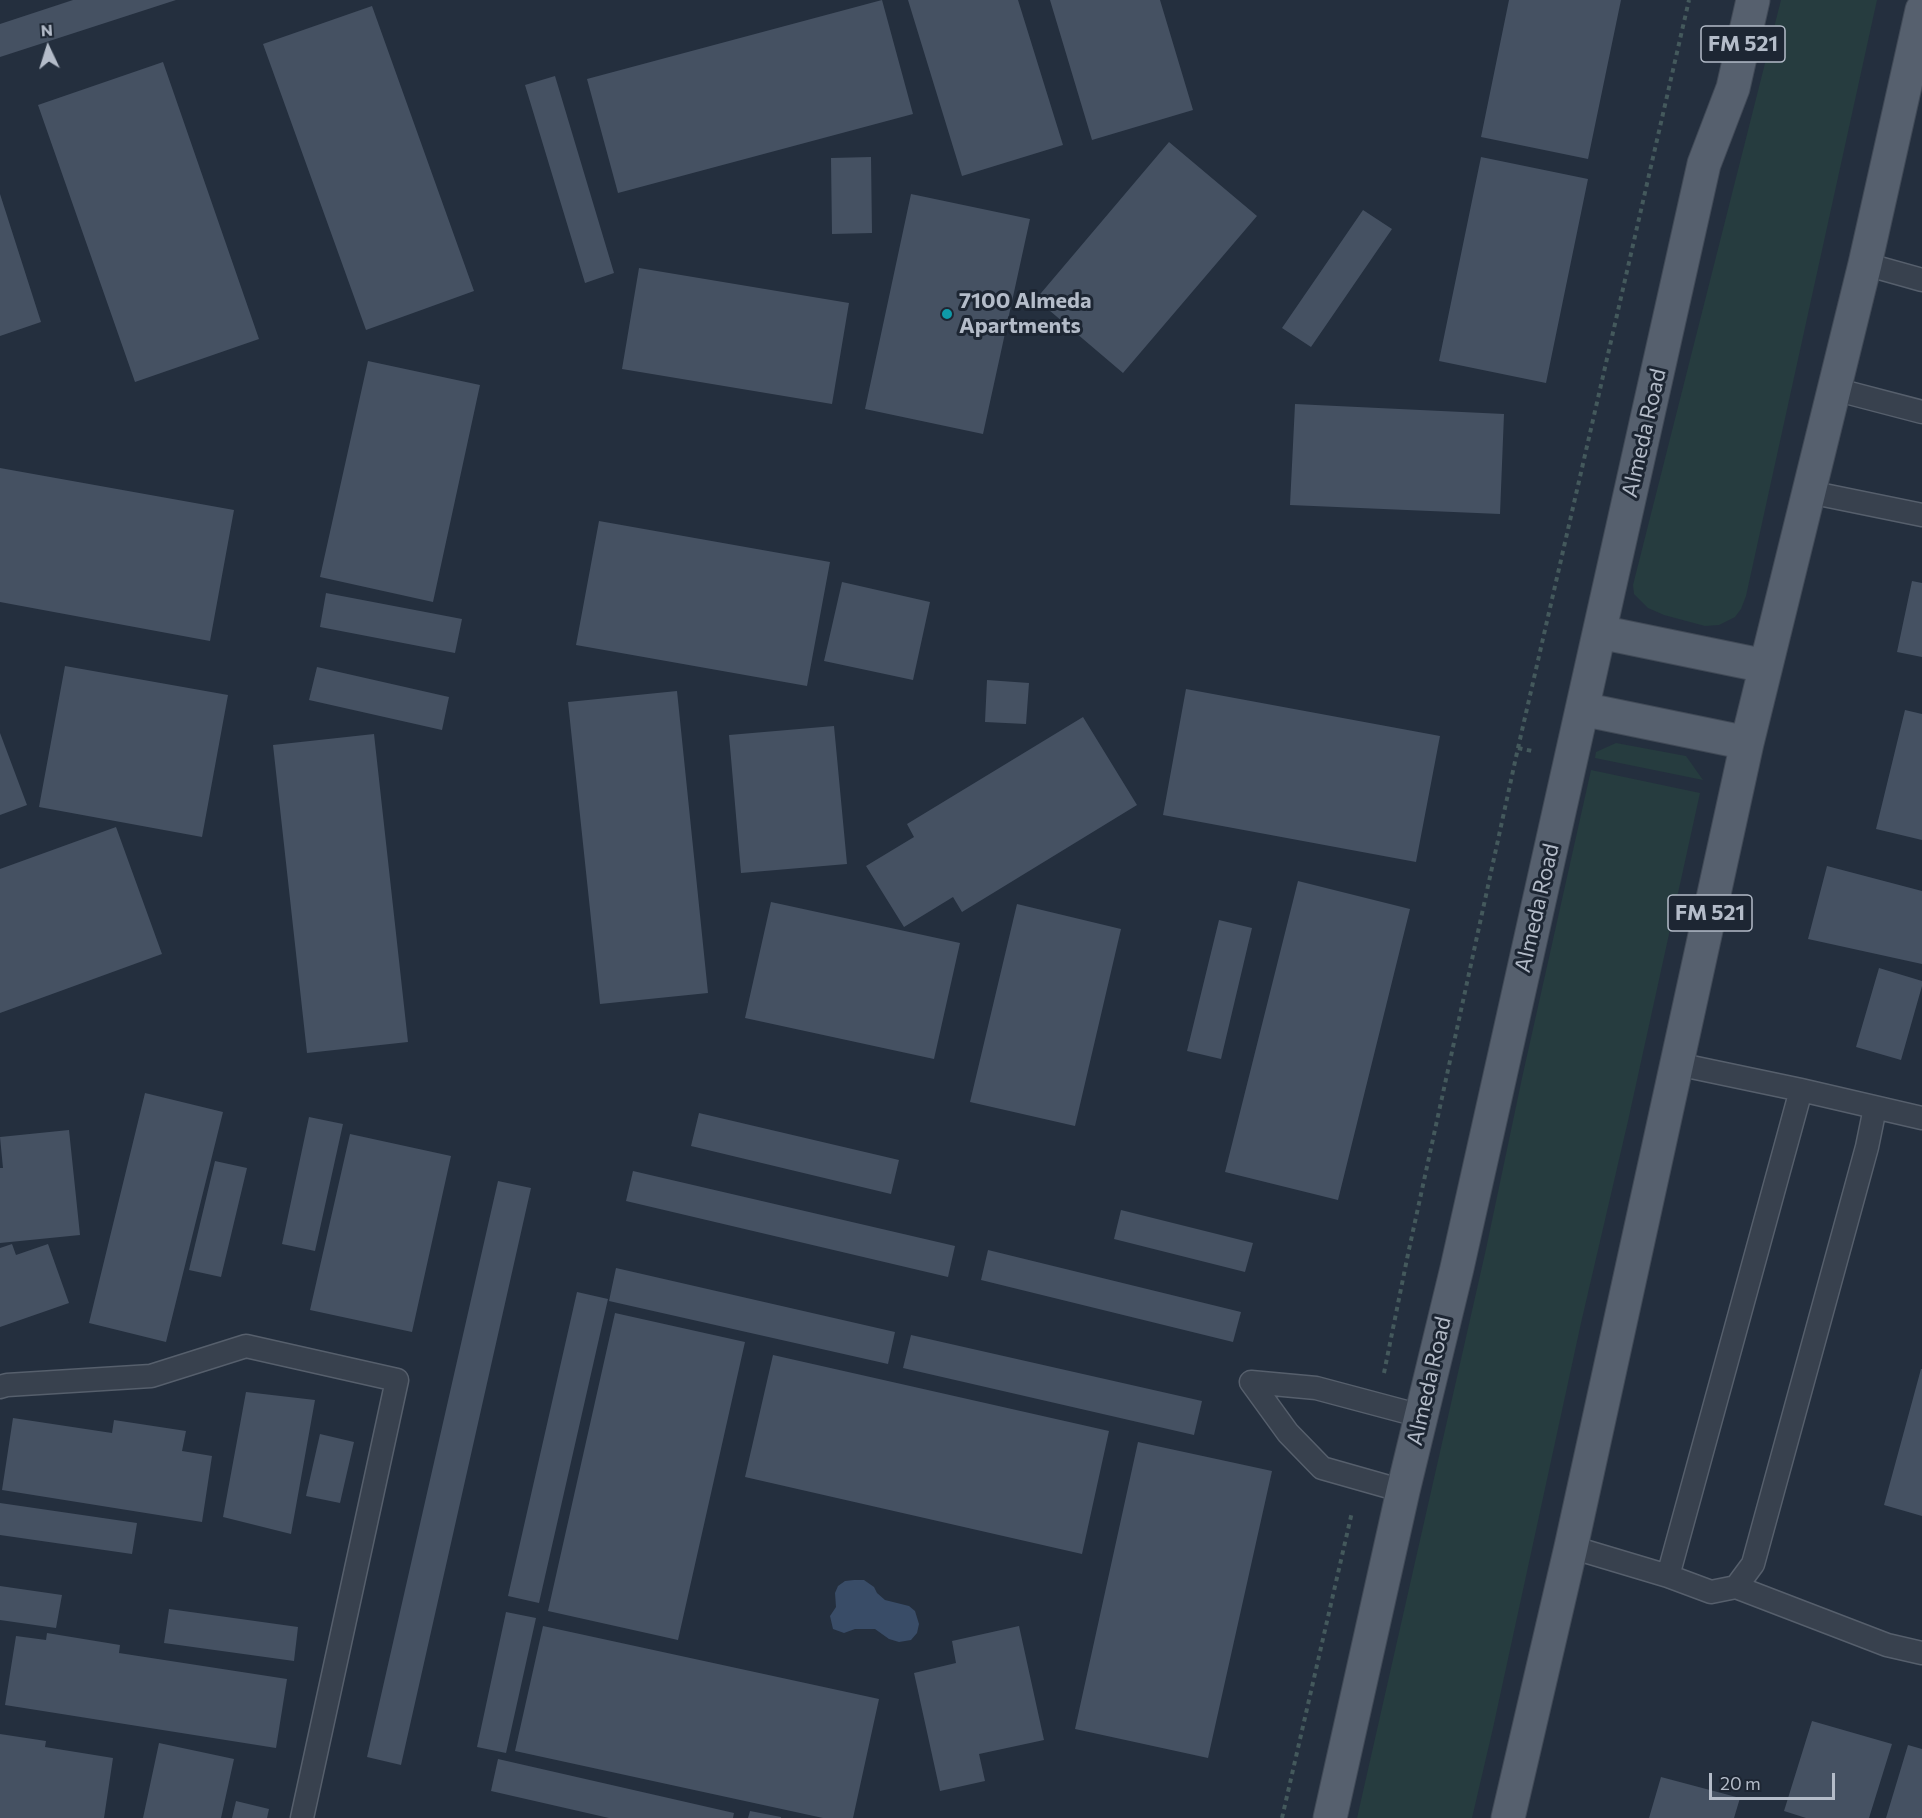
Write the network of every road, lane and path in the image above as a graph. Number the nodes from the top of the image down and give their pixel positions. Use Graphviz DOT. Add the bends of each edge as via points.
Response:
graph roads {
  1 [pos="1689,0"];
  2 [pos="1753,0"];
  3 [pos="1922,10"];
  4 [pos="1865,264"];
  5 [pos="1922,280"];
  6 [pos="1834,389"];
  7 [pos="1922,412"];
  8 [pos="1809,492"];
  9 [pos="1922,515"];
  10 [pos="1600,632"];
  11 [pos="1765,666"];
  12 [pos="1582,709"];
  13 [pos="1747,742"];
  14 [pos="1518,748"];
  15 [pos="1541,753"];
  16 [pos="1677,1064"];
  17 [pos="1802,1090"];
  18 [pos="1875,1108"];
  19 [pos="1922,1118"];
  20 [pos="0,1387"];
  21 [pos="1378,1404"];
  22 [pos="1421,1416"];
  23 [pos="1360,1478"];
  24 [pos="1403,1491"];
  25 [pos="1570,1547"];
  26 [pos="1668,1576"];
  27 [pos="1736,1587"];
  28 [pos="1922,1653"];
  29 [pos="302,1818"];
  30 [pos="1282,1818"];
  31 [pos="1330,1818"];
  32 [pos="1508,1818"];
  1 -- 14 [label="path, Almeda Road"];
  2 -- 10 [label="main road, Almeda Road / FM 521" via="1733,88 1704,164"];
  3 -- 4 [label="main road, FM 521"];
  4 -- 5 [label="lane"];
  4 -- 6 [label="main road, FM 521"];
  6 -- 7 [label="lane"];
  6 -- 8 [label="main road, FM 521"];
  8 -- 9 [label="lane"];
  8 -- 11 [label="main road, FM 521"];
  10 -- 11 [label="main road"];
  10 -- 12 [label="main road, Almeda Road / FM 521"];
  11 -- 13 [label="main road, FM 521"];
  12 -- 13 [label="main road"];
  12 -- 22 [label="main road, Almeda Road / FM 521"];
  13 -- 16 [label="main road, FM 521"];
  14 -- 15 [label="path"];
  14 -- 21 [label="path, Almeda Road"];
  16 -- 17 [label="lane"];
  16 -- 25 [label="main road, FM 521"];
  17 -- 18 [label="lane"];
  17 -- 26 [label="lane"];
  18 -- 19 [label="lane"];
  18 -- 27 [label="lane" via="1753,1564"];
  20 -- 29 [label="lane" via="151,1376 246,1346 397,1380"];
  21 -- 22 [label="lane"];
  21 -- 23 [label="lane" via="1316,1388 1251,1382 1288,1433 1322,1468"];
  22 -- 24 [label="main road, Almeda Road / FM 521"];
  23 -- 24 [label="lane"];
  23 -- 30 [label="path"];
  24 -- 31 [label="main road, Almeda Road / FM 521"];
  25 -- 26 [label="lane"];
  25 -- 32 [label="main road, FM 521"];
  26 -- 27 [label="lane" via="1711,1593"];
  27 -- 28 [label="lane" via="1887,1645"];
}
